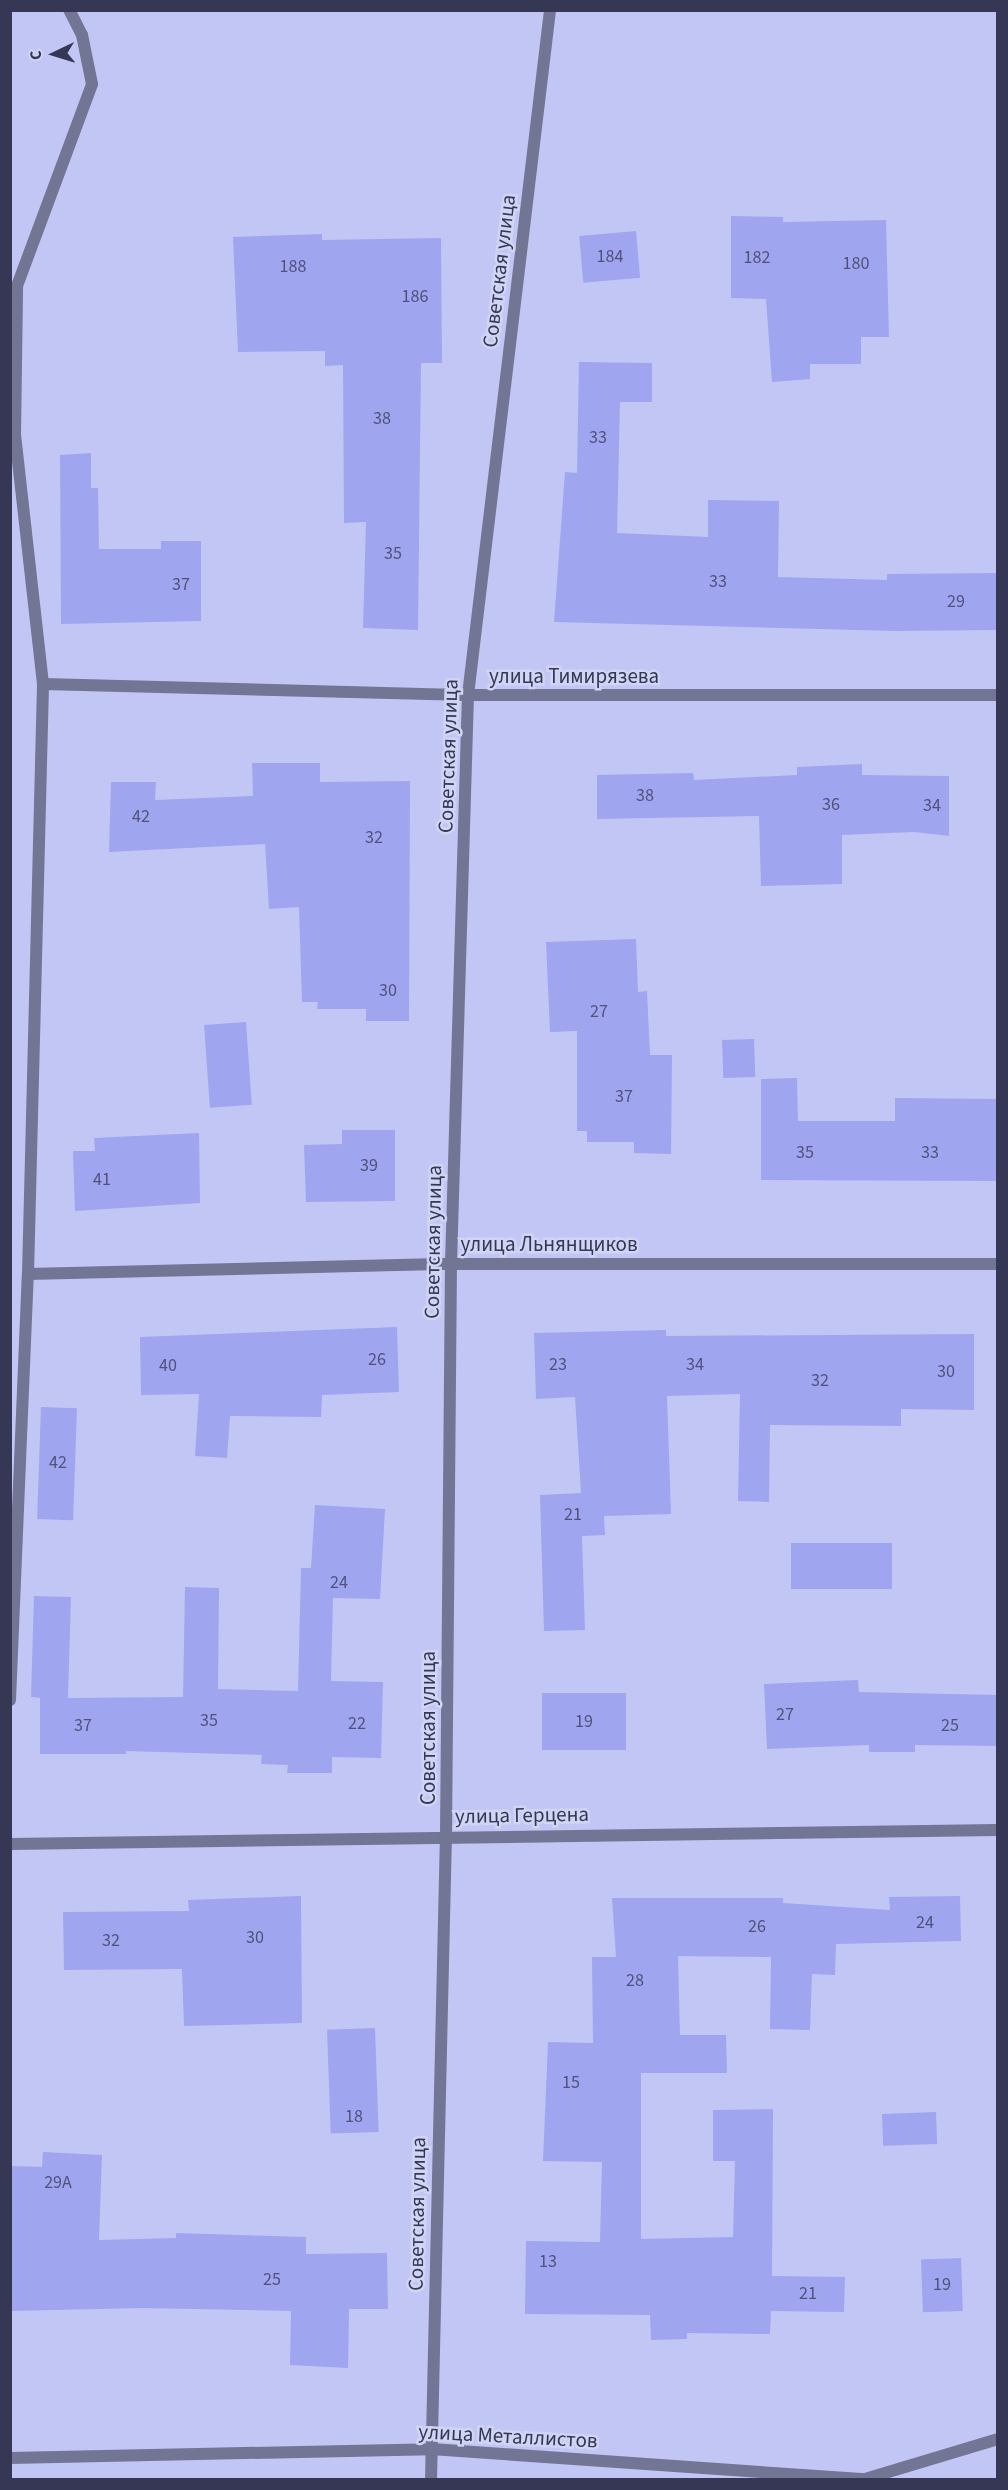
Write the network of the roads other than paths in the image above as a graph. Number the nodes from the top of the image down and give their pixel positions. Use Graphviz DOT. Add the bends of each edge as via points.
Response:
graph roads {
  1 [pos="69,10"];
  2 [pos="550,10"];
  3 [pos="43,684"];
  4 [pos="468,695"];
  5 [pos="998,695"];
  6 [pos="451,1264"];
  7 [pos="998,1264"];
  8 [pos="28,1274"];
  9 [pos="10,1700"];
  10 [pos="998,1830"];
  11 [pos="446,1835"];
  12 [pos="10,1844"];
  13 [pos="998,2439"];
  14 [pos="431,2449"];
  15 [pos="10,2458"];
  16 [pos="431,2480"];
  1 -- 3 [label="street" via="82,35 92,84 17,286 15,436"];
  2 -- 4 [label="street, Советская улица"];
  3 -- 4 [label="street, улица Тимирязева"];
  3 -- 8 [label="street"];
  4 -- 5 [label="street, улица Тимирязева"];
  4 -- 6 [label="street, Советская улица"];
  6 -- 7 [label="street, улица Льнянщиков"];
  6 -- 8 [label="street, улица Льнянщиков"];
  6 -- 11 [label="street, Советская улица"];
  8 -- 9 [label="street"];
  10 -- 11 [label="street, улица Герцена"];
  11 -- 12 [label="street, улица Герцена"];
  11 -- 14 [label="street, Советская улица"];
  13 -- 14 [label="street, улица Металлистов" via="865,2479"];
  14 -- 15 [label="street, улица Металлистов"];
  14 -- 16 [label="street, Советская улица"];
}
